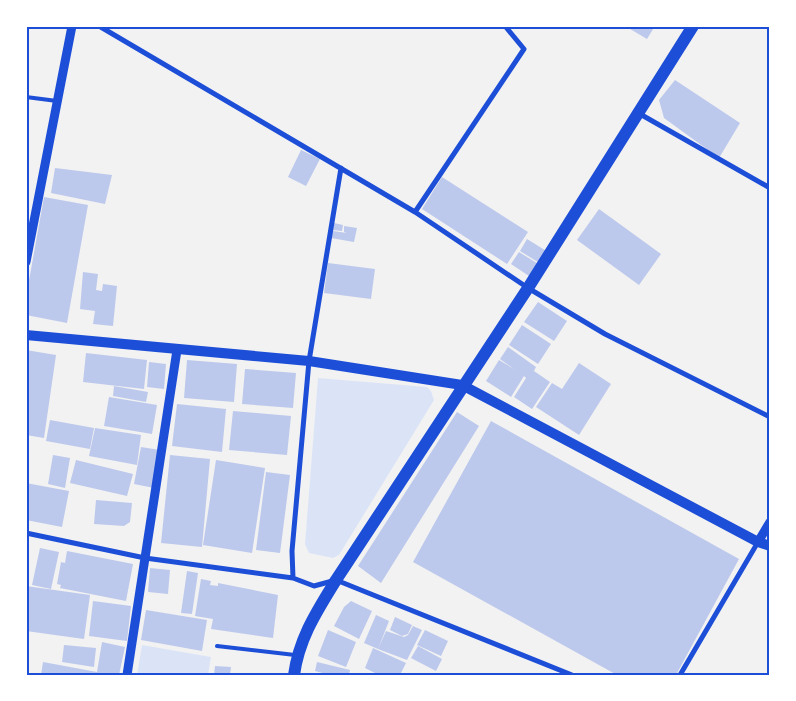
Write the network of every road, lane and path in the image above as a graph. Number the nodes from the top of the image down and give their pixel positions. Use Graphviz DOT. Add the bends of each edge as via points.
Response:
graph roads {
  1 [pos="72,26"];
  2 [pos="99,26"];
  3 [pos="505,26"];
  4 [pos="693,26"];
  5 [pos="26,97"];
  6 [pos="56,101"];
  7 [pos="638,113"];
  8 [pos="341,168"];
  9 [pos="770,188"];
  10 [pos="415,212"];
  11 [pos="26,262"];
  12 [pos="528,288"];
  13 [pos="26,335"];
  14 [pos="177,350"];
  15 [pos="309,360"];
  16 [pos="462,385"];
  17 [pos="770,417"];
  18 [pos="770,522"];
  19 [pos="26,533"];
  20 [pos="758,542"];
  21 [pos="770,546"];
  22 [pos="145,558"];
  23 [pos="293,578"];
  24 [pos="336,580"];
  25 [pos="217,646"];
  26 [pos="297,655"];
  27 [pos="127,675"];
  28 [pos="294,675"];
  29 [pos="572,675"];
  30 [pos="680,675"];
  1 -- 6 [label="street"];
  2 -- 8 [label="street"];
  3 -- 10 [label="street" via="524,49"];
  4 -- 7 [label="main road"];
  5 -- 6 [label="lane"];
  6 -- 11 [label="street"];
  7 -- 9 [label="street"];
  7 -- 12 [label="main road"];
  8 -- 10 [label="street"];
  8 -- 15 [label="street"];
  10 -- 12 [label="street"];
  12 -- 16 [label="main road"];
  12 -- 17 [label="street" via="605,334"];
  13 -- 14 [label="main road"];
  14 -- 15 [label="main road"];
  14 -- 22 [label="street"];
  15 -- 16 [label="main road"];
  15 -- 23 [label="street" via="292,550"];
  16 -- 20 [label="main road"];
  16 -- 24 [label="main road"];
  18 -- 20 [label="street"];
  19 -- 22 [label="street"];
  20 -- 21 [label="main road"];
  20 -- 30 [label="street"];
  22 -- 23 [label="street"];
  22 -- 27 [label="street"];
  23 -- 24 [label="street" via="314,586"];
  24 -- 26 [label="main road" via="306,630"];
  24 -- 29 [label="street"];
  25 -- 26 [label="lane"];
  26 -- 28 [label="main road"];
}
